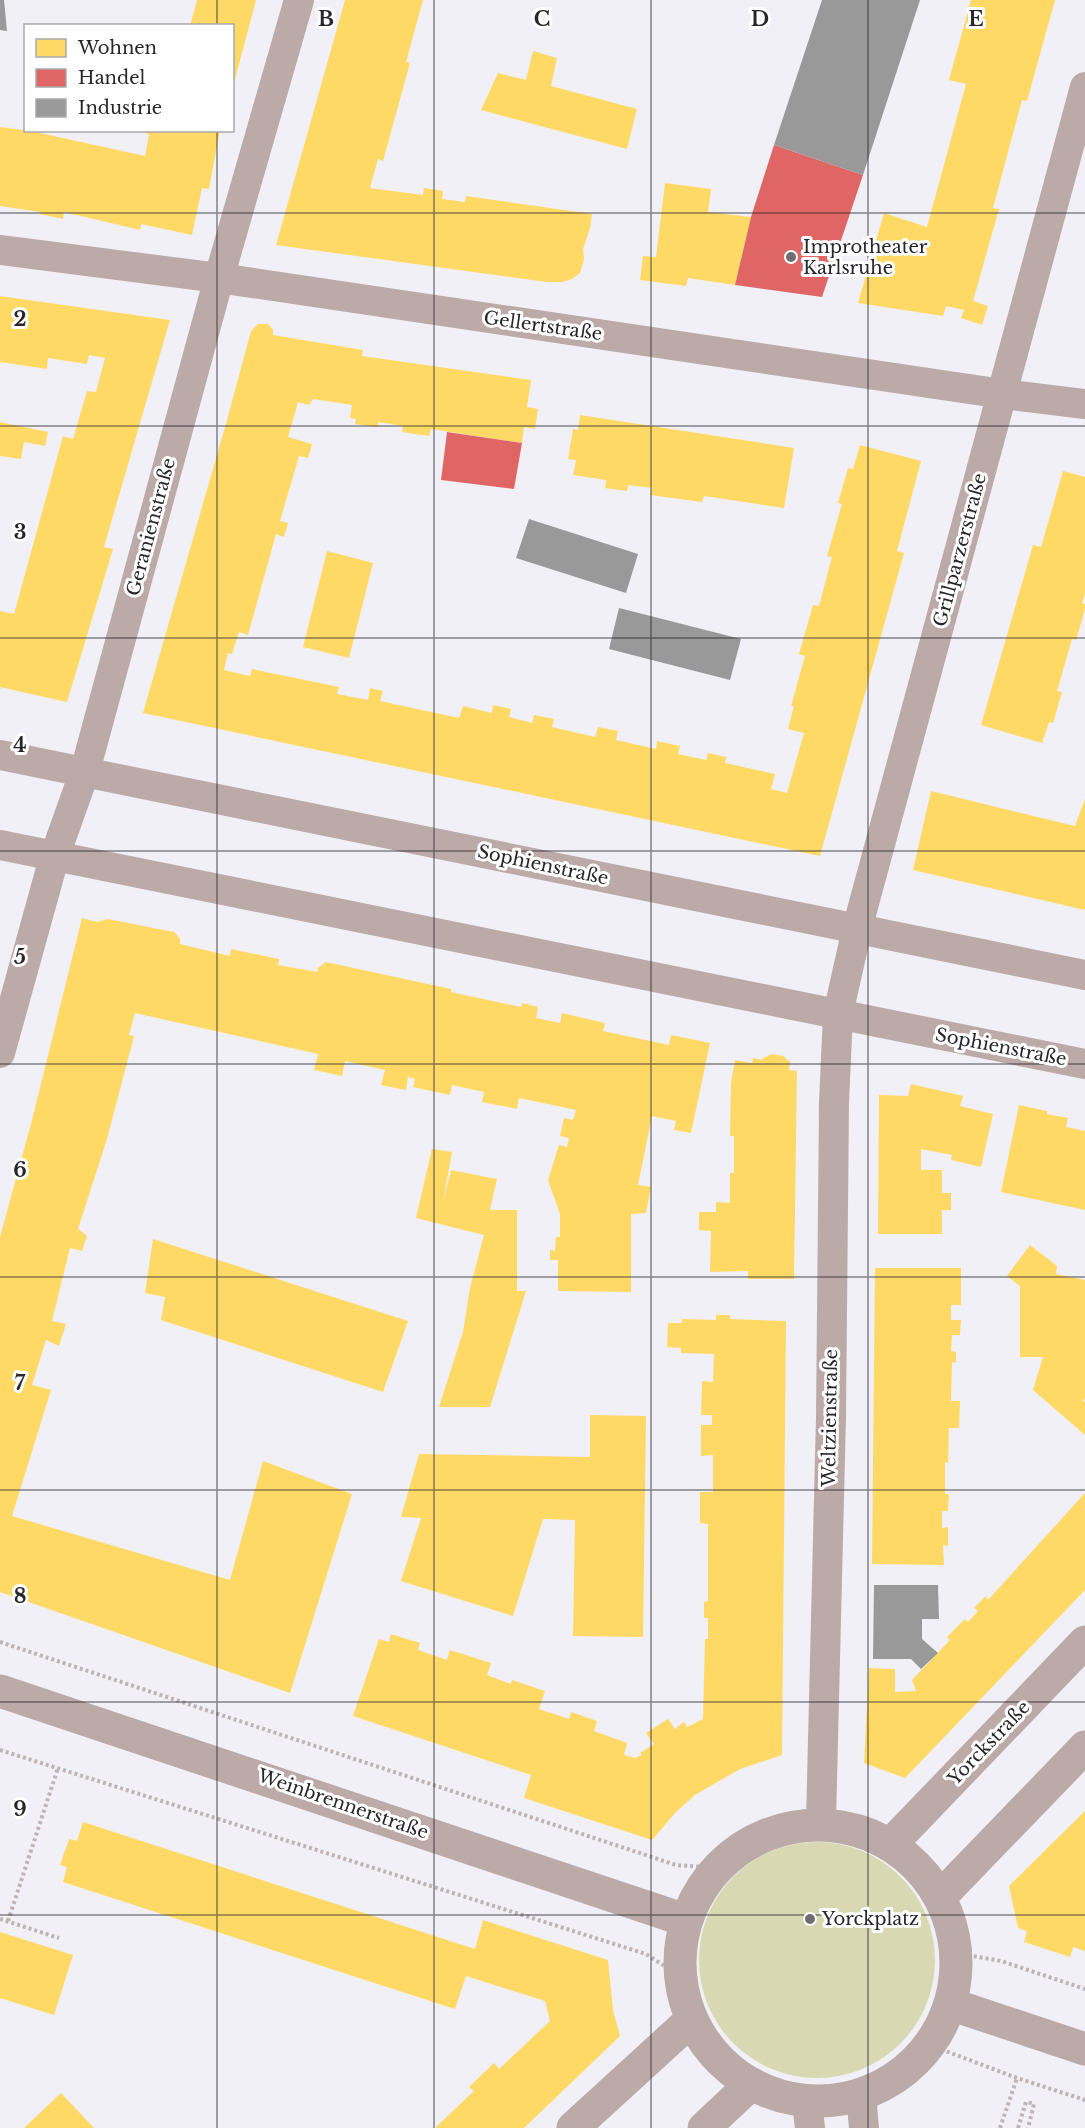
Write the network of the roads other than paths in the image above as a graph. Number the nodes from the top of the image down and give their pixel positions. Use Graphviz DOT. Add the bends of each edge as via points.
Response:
graph roads {
  1 [pos="299,0"];
  2 [pos="1085,87"];
  3 [pos="0,250"];
  4 [pos="219,278"];
  5 [pos="1003,394"];
  6 [pos="1085,404"];
  7 [pos="0,755"];
  8 [pos="85,771"];
  9 [pos="0,845"];
  10 [pos="54,858"];
  11 [pos="856,929"];
  12 [pos="1085,975"];
  13 [pos="838,1014"];
  14 [pos="0,1053"];
  15 [pos="1085,1064"];
  16 [pos="1085,1642"];
  17 [pos="0,1691"];
  18 [pos="1085,1747"];
  19 [pos="821,1821"];
  20 [pos="892,1843"];
  21 [pos="943,1894"];
  22 [pos="685,1920"];
  23 [pos="950,2004"];
  24 [pos="690,2020"];
  25 [pos="1085,2049"];
  26 [pos="750,2085"];
  27 [pos="861,2095"];
  28 [pos="809,2115"];
  29 [pos="573,2128"];
  30 [pos="704,2128"];
  31 [pos="864,2128"];
  1 -- 4 [label="street, Geranienstraße"];
  2 -- 5 [label="street, Grillparzerstraße"];
  3 -- 4 [label="street, Gellertstraße"];
  4 -- 5 [label="street, Gellertstraße"];
  4 -- 8 [label="street, Geranienstraße"];
  5 -- 6 [label="street, Gellertstraße"];
  5 -- 11 [label="street, Grillparzerstraße"];
  7 -- 8 [label="street, Sophienstraße"];
  8 -- 10 [label="street, Geranienstraße"];
  8 -- 11 [label="street, Sophienstraße"];
  9 -- 10 [label="street, Sophienstraße"];
  10 -- 13 [label="street, Sophienstraße"];
  10 -- 14 [label="street, Geranienstraße"];
  11 -- 12 [label="street, Sophienstraße"];
  11 -- 13 [label="street, Grillparzerstraße"];
  13 -- 15 [label="street, Sophienstraße"];
  13 -- 19 [label="street, Weltzienstraße"];
  16 -- 20 [label="street, Yorckstraße"];
  17 -- 22 [label="street, Weinbrennerstraße"];
  18 -- 21 [label="street"];
  19 -- 20 [label="street"];
  19 -- 22 [label="street" via="761,1834 716,1868"];
  20 -- 21 [label="street"];
  21 -- 23 [label="street" via="956,1953"];
  22 -- 24 [label="street" via="678,1975"];
  23 -- 25 [label="street"];
  23 -- 27 [label="street" via="930,2044 901,2074"];
  24 -- 26 [label="street" via="717,2060"];
  24 -- 29 [label="street"];
  26 -- 28 [label="street" via="792,2100"];
  26 -- 30 [label="street"];
  27 -- 28 [label="street"];
  27 -- 31 [label="street"];
}
